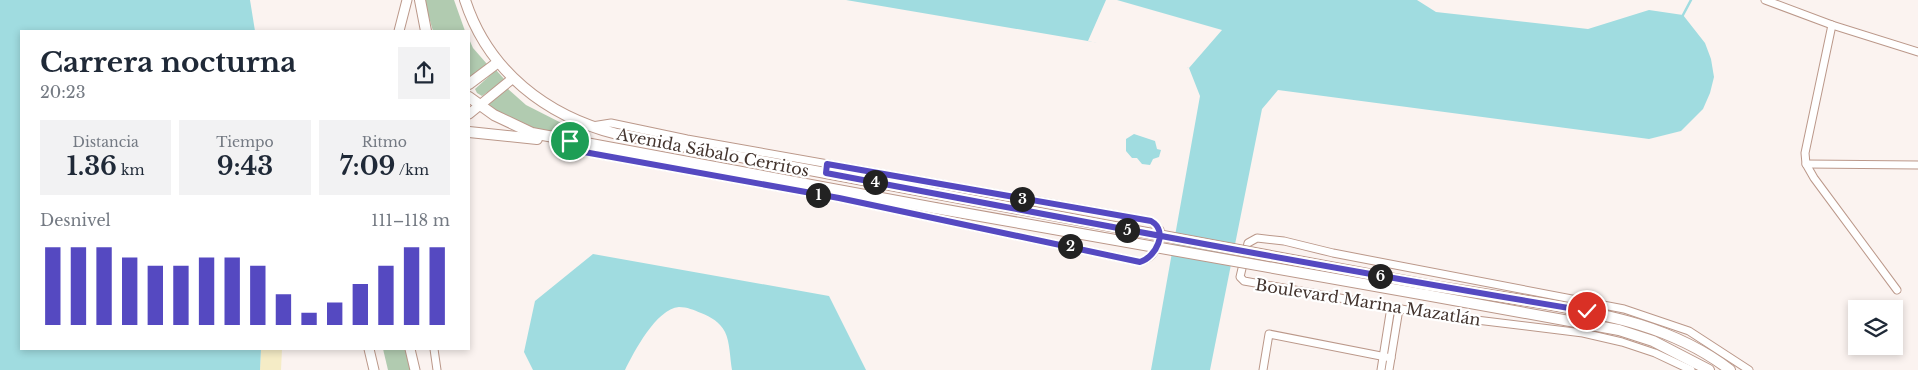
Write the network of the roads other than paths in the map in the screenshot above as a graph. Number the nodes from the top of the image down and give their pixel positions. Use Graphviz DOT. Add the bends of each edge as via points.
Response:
graph roads {
  1 [pos="407,0"];
  2 [pos="420,0"];
  3 [pos="465,0"];
  4 [pos="1765,0"];
  5 [pos="1832,25"];
  6 [pos="399,30"];
  7 [pos="426,30"];
  8 [pos="1918,52"];
  9 [pos="497,63"];
  10 [pos="512,80"];
  11 [pos="470,83"];
  12 [pos="470,98"];
  13 [pos="480,106"];
  14 [pos="470,113"];
  15 [pos="470,132"];
  16 [pos="551,137"];
  17 [pos="1806,164"];
  18 [pos="1917,167"];
  19 [pos="826,168"];
  20 [pos="824,192"];
  21 [pos="1427,290"];
  22 [pos="1896,290"];
  23 [pos="1588,306"];
  24 [pos="1391,307"];
  25 [pos="1399,309"];
  26 [pos="1584,328"];
  27 [pos="369,350"];
  28 [pos="410,350"];
  29 [pos="434,350"];
  30 [pos="1387,357"];
  31 [pos="374,370"];
  32 [pos="415,370"];
  33 [pos="437,370"];
  34 [pos="1263,370"];
  35 [pos="1381,370"];
  36 [pos="1389,370"];
  37 [pos="1692,370"];
  38 [pos="1709,370"];
  39 [pos="1730,370"];
  40 [pos="1748,370"];
  1 -- 6 [label="street"];
  2 -- 7 [label="main road"];
  3 -- 9 [label="main road, Avenida Sábalo Cerritos" via="475,28"];
  4 -- 5 [label="street"];
  5 -- 8 [label="street"];
  5 -- 17 [label="street" via="1805,153"];
  9 -- 10 [label="main road, Avenida Sábalo Cerritos"];
  9 -- 11 [label="main road"];
  10 -- 13 [label="street"];
  10 -- 19 [label="main road, Avenida Sábalo Cerritos" via="543,103 590,126 627,136"];
  12 -- 13 [label="main road, Avenida Sábalo Cerritos"];
  13 -- 14 [label="street"];
  13 -- 16 [label="main road, Avenida Sábalo Cerritos" via="522,130"];
  15 -- 16 [label="main road" via="518,138"];
  16 -- 20 [label="main road, Avenida Sábalo Cerritos"];
  17 -- 18 [label="street"];
  17 -- 22 [label="street"];
  19 -- 20 [label="street" via="1151,221 1160,234 1154,254 1140,262"];
  19 -- 21 [label="main road, Avenida Sábalo Cerritos, bridge" via="938,194"];
  20 -- 21 [label="main road, Avenida Sábalo Cerritos, bridge"];
  21 -- 23 [label="main road, Boulevard Marina Mazatlán"];
  21 -- 26 [label="main road, Boulevard Marina Mazatlán"];
  23 -- 24 [label="street, Boulevard Marina Mazatlán" via="1284,241 1257,238 1248,243 1240,277 1244,281"];
  23 -- 39 [label="main road, Boulevard Marina Mazatlán" via="1653,327 1713,356"];
  23 -- 40 [label="street, Boulevard Marina Mazatlán" via="1624,308 1689,331"];
  24 -- 25 [label="street, Boulevard Marina Mazatlán"];
  24 -- 30 [label="street"];
  25 -- 26 [label="street, Boulevard Marina Mazatlán"];
  25 -- 30 [label="street"];
  26 -- 37 [label="street, Boulevard Marina Mazatlán"];
  26 -- 38 [label="main road, Boulevard Marina Mazatlán" via="1620,330 1653,341"];
  27 -- 31 [label="street"];
  28 -- 32 [label="street"];
  29 -- 33 [label="street"];
  30 -- 34 [label="street" via="1269,334"];
  30 -- 35 [label="street"];
  30 -- 36 [label="street"];
}
